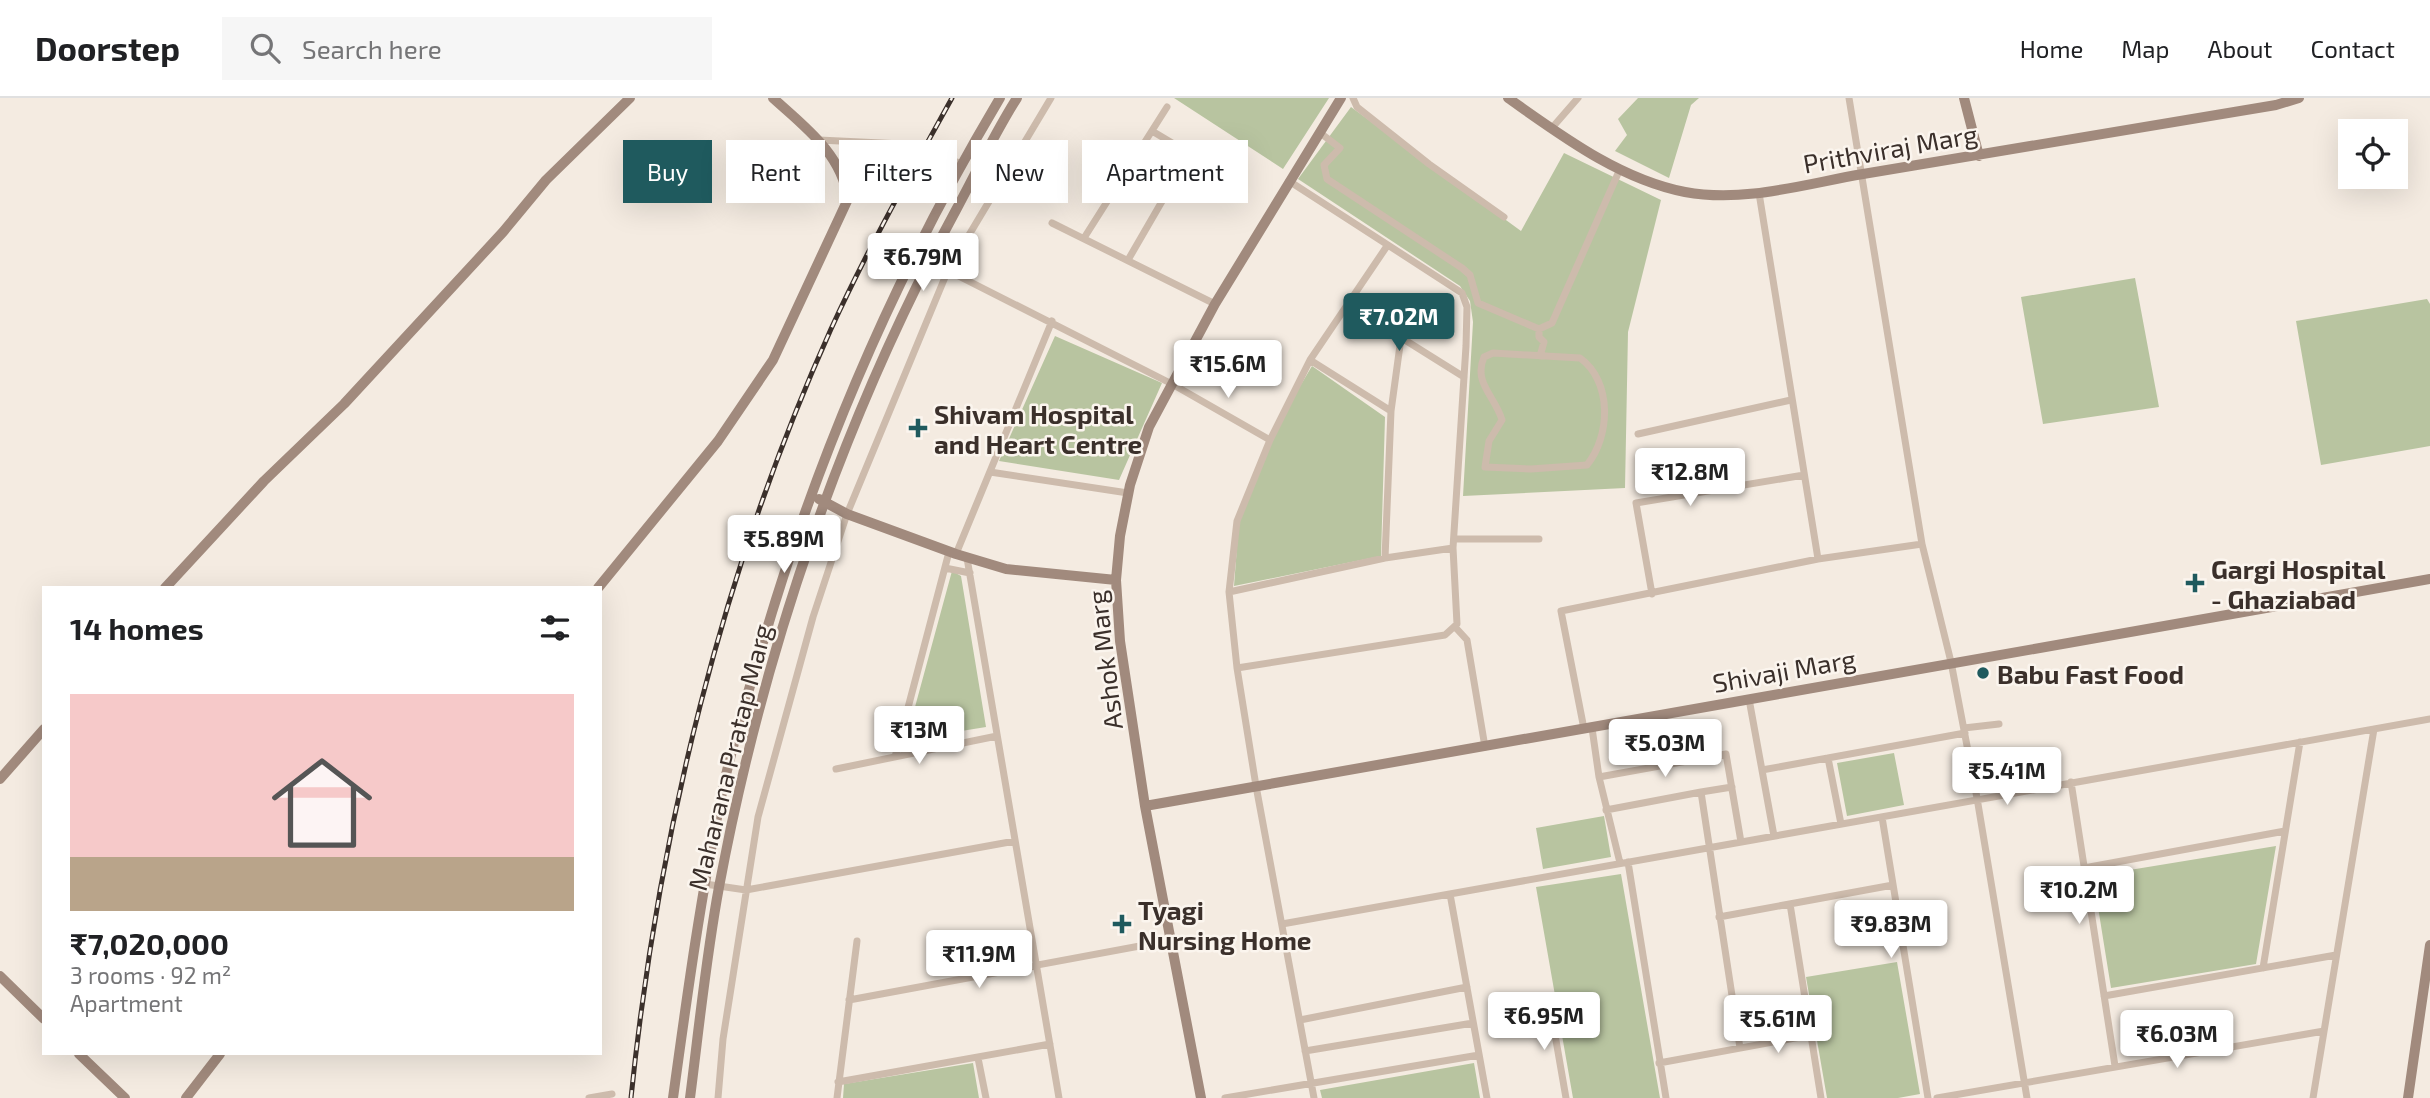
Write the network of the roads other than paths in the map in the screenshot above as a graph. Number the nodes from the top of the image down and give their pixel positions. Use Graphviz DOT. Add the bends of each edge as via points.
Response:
graph roads {
  1 [pos="630,98"];
  2 [pos="773,98"];
  3 [pos="1000,98"];
  4 [pos="1017,98"];
  5 [pos="1051,98"];
  6 [pos="1341,98"];
  7 [pos="1353,98"];
  8 [pos="1508,98"];
  9 [pos="1578,98"];
  10 [pos="1849,98"];
  11 [pos="1964,98"];
  12 [pos="2299,98"];
  13 [pos="1167,107"];
  14 [pos="1551,129"];
  15 [pos="1152,131"];
  16 [pos="1319,132"];
  17 [pos="820,140"];
  18 [pos="825,140"];
  19 [pos="1168,140"];
  20 [pos="825,148"];
  21 [pos="1979,156"];
  22 [pos="963,164"];
  23 [pos="1620,169"];
  24 [pos="1863,174"];
  25 [pos="1288,181"];
  26 [pos="1759,193"];
  27 [pos="1161,203"];
  28 [pos="1504,217"];
  29 [pos="1052,223"];
  30 [pos="1084,238"];
  31 [pos="1387,246"];
  32 [pos="1128,260"];
  33 [pos="929,261"];
  34 [pos="948,270"];
  35 [pos="1215,304"];
  36 [pos="1349,305"];
  37 [pos="1052,321"];
  38 [pos="1539,329"];
  39 [pos="1401,338"];
  40 [pos="1540,356"];
  41 [pos="1310,360"];
  42 [pos="1464,377"];
  43 [pos="1172,384"];
  44 [pos="1791,400"];
  45 [pos="1391,411"];
  46 [pos="1638,434"];
  47 [pos="1270,440"];
  48 [pos="990,472"];
  49 [pos="1804,475"];
  50 [pos="1128,492"];
  51 [pos="810,496"];
  52 [pos="825,501"];
  53 [pos="847,513"];
  54 [pos="1454,539"];
  55 [pos="1539,539"];
  56 [pos="1922,544"];
  57 [pos="1453,548"];
  58 [pos="957,555"];
  59 [pos="1385,558"];
  60 [pos="1818,559"];
  61 [pos="944,568"];
  62 [pos="970,573"];
  63 [pos="2430,579"];
  64 [pos="1116,580"];
  65 [pos="167,586"];
  66 [pos="600,586"];
  67 [pos="1229,592"];
  68 [pos="1652,594"];
  69 [pos="1455,628"];
  70 [pos="1951,662"];
  71 [pos="1237,668"];
  72 [pos="1749,699"];
  73 [pos="2430,719"];
  74 [pos="1999,724"];
  75 [pos="1588,729"];
  76 [pos="2374,729"];
  77 [pos="42,731"];
  78 [pos="1964,731"];
  79 [pos="997,736"];
  80 [pos="2300,742"];
  81 [pos="1485,747"];
  82 [pos="895,757"];
  83 [pos="1828,758"];
  84 [pos="836,769"];
  85 [pos="1762,770"];
  86 [pos="1599,777"];
  87 [pos="0,779"];
  88 [pos="2071,782"];
  89 [pos="1256,786"];
  90 [pos="1732,787"];
  91 [pos="1700,792"];
  92 [pos="1978,799"];
  93 [pos="1146,806"];
  94 [pos="1606,810"];
  95 [pos="1882,817"];
  96 [pos="1841,824"];
  97 [pos="2285,831"];
  98 [pos="1774,836"];
  99 [pos="1015,841"];
  100 [pos="1741,842"];
  101 [pos="1707,848"];
  102 [pos="1624,863"];
  103 [pos="2084,868"];
  104 [pos="705,884"];
  105 [pos="1894,885"];
  106 [pos="719,888"];
  107 [pos="746,890"];
  108 [pos="1450,894"];
  109 [pos="1790,904"];
  110 [pos="1719,917"];
  111 [pos="1282,923"];
  112 [pos="1172,940"];
  113 [pos="857,942"];
  114 [pos="2430,945"];
  115 [pos="2336,955"];
  116 [pos="1036,965"];
  117 [pos="2263,968"];
  118 [pos="0,976"];
  119 [pos="1467,987"];
  120 [pos="2104,996"];
  121 [pos="2426,998"];
  122 [pos="849,1000"];
  123 [pos="1549,1000"];
  124 [pos="42,1017"];
  125 [pos="1300,1020"];
  126 [pos="1473,1023"];
  127 [pos="2324,1031"];
  128 [pos="1811,1035"];
  129 [pos="1050,1044"];
  130 [pos="1740,1048"];
  131 [pos="1306,1051"];
  132 [pos="80,1055"];
  133 [pos="219,1055"];
  134 [pos="1479,1055"];
  135 [pos="978,1058"];
  136 [pos="1659,1063"];
  137 [pos="2115,1066"];
  138 [pos="838,1082"];
  139 [pos="2025,1082"];
  140 [pos="1311,1083"];
  141 [pos="612,1094"];
  142 [pos="125,1098"];
  143 [pos="186,1098"];
  144 [pos="589,1098"];
  145 [pos="673,1098"];
  146 [pos="690,1098"];
  147 [pos="718,1098"];
  148 [pos="838,1098"];
  149 [pos="986,1098"];
  150 [pos="1059,1098"];
  151 [pos="1201,1098"];
  152 [pos="1225,1098"];
  153 [pos="1314,1098"];
  154 [pos="1487,1098"];
  155 [pos="1566,1098"];
  156 [pos="1666,1098"];
  157 [pos="1821,1098"];
  158 [pos="1927,1098"];
  159 [pos="1937,1098"];
  160 [pos="2027,1098"];
  161 [pos="2312,1098"];
  162 [pos="2408,1098"];
  1 -- 65 [label="street" via="546,180 344,404 264,481"];
  2 -- 17 [label="street"];
  3 -- 22 [label="street, Maharana Pratap Marg"];
  4 -- 33 [label="street, Maharana Pratap Marg"];
  5 -- 34 [label="street"];
  6 -- 16 [label="street, Ashok Marg"];
  7 -- 28 [label="street" via="1357,107 1419,156"];
  8 -- 14 [label="street, Prithviraj Marg"];
  9 -- 14 [label="street"];
  10 -- 24 [label="street"];
  11 -- 21 [label="street"];
  12 -- 21 [label="street, Prithviraj Marg"];
  13 -- 15 [label="street"];
  14 -- 23 [label="street, Prithviraj Marg"];
  15 -- 19 [label="street"];
  15 -- 30 [label="street"];
  16 -- 25 [label="street, Ashok Marg"];
  16 -- 38 [label="street" via="1340,148 1324,165 1327,179 1462,268 1470,275 1478,303"];
  18 -- 22 [label="street" via="902,144"];
  20 -- 66 [label="street" via="845,178 848,199 773,360 718,441"];
  21 -- 24 [label="street, Prithviraj Marg"];
  22 -- 51 [label="street, Maharana Pratap Marg" via="882,320"];
  23 -- 26 [label="street, Prithviraj Marg" via="1686,192"];
  23 -- 38 [label="street" via="1552,323"];
  24 -- 26 [label="street, Prithviraj Marg"];
  24 -- 56 [label="street"];
  25 -- 31 [label="street"];
  25 -- 35 [label="street, Ashok Marg"];
  26 -- 44 [label="street"];
  27 -- 32 [label="street"];
  29 -- 30 [label="street"];
  30 -- 32 [label="street"];
  31 -- 36 [label="street"];
  31 -- 42 [label="street" via="1462,293 1466,307"];
  32 -- 35 [label="street"];
  33 -- 34 [label="street"];
  33 -- 52 [label="street, Maharana Pratap Marg" via="862,405"];
  34 -- 37 [label="street"];
  34 -- 53 [label="street"];
  35 -- 43 [label="street, Ashok Marg"];
  36 -- 39 [label="street"];
  36 -- 41 [label="street"];
  37 -- 43 [label="street"];
  37 -- 48 [label="street"];
  38 -- 40 [label="street" via="1544,342"];
  39 -- 42 [label="street"];
  39 -- 45 [label="street"];
  40 -- 40 [label="street" via="1580,358 1600,381 1605,410 1596,453 1587,465 1485,467 1489,441 1502,420 1483,386 1479,368 1484,356"];
  41 -- 45 [label="street"];
  41 -- 47 [label="street"];
  42 -- 54 [label="street"];
  43 -- 47 [label="street"];
  43 -- 50 [label="street, Ashok Marg" via="1149,427"];
  44 -- 46 [label="street"];
  44 -- 49 [label="street"];
  45 -- 59 [label="street"];
  47 -- 67 [label="street" via="1237,521"];
  48 -- 50 [label="street"];
  48 -- 58 [label="street"];
  49 -- 60 [label="street"];
  49 -- 68 [label="street" via="1636,503"];
  50 -- 64 [label="street, Ashok Marg"];
  51 -- 52 [label="street"];
  51 -- 104 [label="street, Maharana Pratap Marg" via="745,702"];
  52 -- 53 [label="street"];
  52 -- 106 [label="street, Maharana Pratap Marg" via="761,708"];
  53 -- 58 [label="street"];
  53 -- 107 [label="street" via="781,726 758,817"];
  54 -- 55 [label="street"];
  54 -- 57 [label="street"];
  56 -- 60 [label="street"];
  56 -- 70 [label="street"];
  57 -- 59 [label="street"];
  57 -- 69 [label="street"];
  58 -- 61 [label="street"];
  58 -- 62 [label="street"];
  58 -- 64 [label="street" via="1034,574"];
  59 -- 67 [label="street"];
  60 -- 68 [label="street"];
  61 -- 62 [label="street"];
  61 -- 82 [label="street"];
  62 -- 79 [label="street"];
  63 -- 70 [label="street, Shivaji Marg"];
  64 -- 93 [label="street, Ashok Marg" via="1120,641"];
  67 -- 71 [label="street"];
  68 -- 75 [label="street" via="1561,611"];
  69 -- 71 [label="street" via="1445,635"];
  69 -- 81 [label="street" via="1467,640"];
  70 -- 72 [label="street, Shivaji Marg"];
  70 -- 78 [label="street"];
  71 -- 89 [label="street"];
  72 -- 75 [label="street, Shivaji Marg"];
  72 -- 85 [label="street"];
  73 -- 76 [label="street"];
  74 -- 78 [label="street"];
  75 -- 81 [label="street, Shivaji Marg"];
  75 -- 86 [label="street"];
  76 -- 80 [label="street"];
  76 -- 115 [label="street"];
  77 -- 87 [label="street"];
  78 -- 83 [label="street"];
  78 -- 92 [label="street"];
  79 -- 82 [label="street"];
  79 -- 99 [label="street"];
  80 -- 88 [label="street"];
  80 -- 97 [label="street"];
  81 -- 89 [label="street, Shivaji Marg"];
  82 -- 84 [label="street"];
  83 -- 85 [label="street"];
  83 -- 96 [label="street"];
  85 -- 98 [label="street"];
  86 -- 90 [label="street" via="1726,754"];
  86 -- 94 [label="street"];
  88 -- 92 [label="street"];
  88 -- 103 [label="street"];
  89 -- 93 [label="street, Shivaji Marg"];
  89 -- 111 [label="street"];
  90 -- 91 [label="street"];
  90 -- 100 [label="street"];
  91 -- 94 [label="street"];
  91 -- 101 [label="street"];
  92 -- 95 [label="street"];
  92 -- 139 [label="street"];
  93 -- 112 [label="street, Ashok Marg"];
  94 -- 102 [label="street"];
  95 -- 96 [label="street"];
  95 -- 105 [label="street"];
  96 -- 98 [label="street"];
  97 -- 103 [label="street"];
  97 -- 117 [label="street"];
  98 -- 100 [label="street"];
  99 -- 107 [label="street"];
  99 -- 116 [label="street"];
  100 -- 101 [label="street"];
  101 -- 102 [label="street"];
  101 -- 110 [label="street"];
  102 -- 108 [label="street"];
  102 -- 136 [label="street"];
  103 -- 120 [label="street"];
  104 -- 106 [label="street"];
  104 -- 145 [label="street, Maharana Pratap Marg"];
  105 -- 109 [label="street"];
  105 -- 158 [label="street"];
  106 -- 107 [label="street"];
  106 -- 146 [label="street, Maharana Pratap Marg"];
  107 -- 147 [label="street"];
  108 -- 111 [label="street"];
  108 -- 119 [label="street"];
  109 -- 110 [label="street"];
  109 -- 128 [label="street"];
  110 -- 130 [label="street"];
  111 -- 125 [label="street"];
  112 -- 116 [label="street"];
  112 -- 151 [label="street, Ashok Marg"];
  113 -- 122 [label="street"];
  114 -- 121 [label="street"];
  115 -- 117 [label="street"];
  115 -- 127 [label="street"];
  116 -- 122 [label="street"];
  116 -- 129 [label="street"];
  117 -- 120 [label="street"];
  118 -- 124 [label="street"];
  119 -- 125 [label="street"];
  119 -- 126 [label="street"];
  120 -- 137 [label="street"];
  121 -- 162 [label="street"];
  122 -- 138 [label="street"];
  123 -- 155 [label="street"];
  125 -- 131 [label="street"];
  126 -- 131 [label="street"];
  126 -- 134 [label="street"];
  127 -- 137 [label="street"];
  127 -- 161 [label="street"];
  128 -- 130 [label="street"];
  128 -- 157 [label="street"];
  129 -- 135 [label="street"];
  129 -- 150 [label="street"];
  130 -- 136 [label="street"];
  131 -- 140 [label="street"];
  132 -- 142 [label="street"];
  133 -- 143 [label="street"];
  134 -- 140 [label="street"];
  134 -- 154 [label="street"];
  135 -- 138 [label="street"];
  135 -- 149 [label="street"];
  136 -- 156 [label="street"];
  137 -- 139 [label="street"];
  138 -- 148 [label="street"];
  139 -- 159 [label="street"];
  139 -- 160 [label="street"];
  140 -- 152 [label="street"];
  140 -- 153 [label="street"];
  141 -- 144 [label="street"];
}
